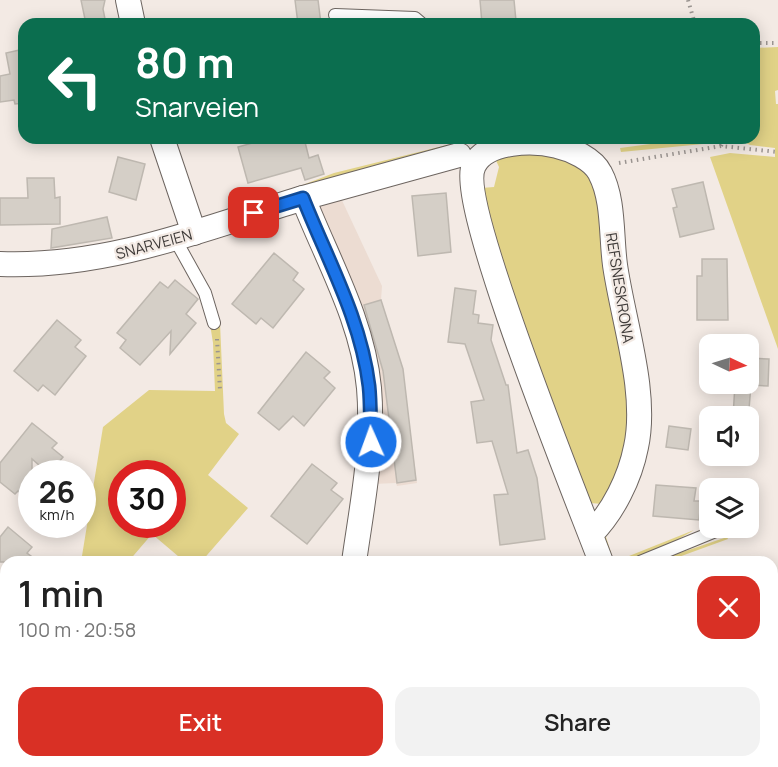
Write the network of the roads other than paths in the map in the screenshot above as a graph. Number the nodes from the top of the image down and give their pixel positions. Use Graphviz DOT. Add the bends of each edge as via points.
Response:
graph roads {
  1 [pos="128,0"];
  2 [pos="335,15"];
  3 [pos="132,18"];
  4 [pos="415,18"];
  5 [pos="163,144"];
  6 [pos="516,144"];
  7 [pos="551,144"];
  8 [pos="462,153"];
  9 [pos="303,198"];
  10 [pos="185,236"];
  11 [pos="0,264"];
  12 [pos="214,323"];
  13 [pos="591,534"];
  14 [pos="699,538"];
  15 [pos="355,556"];
  16 [pos="599,556"];
  17 [pos="655,556"];
  1 -- 3 [label="street"];
  2 -- 4 [label="lane"];
  5 -- 10 [label="street"];
  6 -- 8 [label="street, REFSNESKRONA" via="482,155"];
  7 -- 13 [label="street, REFSNESKRONA" via="596,167 605,185 637,389 639,422 627,477 602,523"];
  8 -- 9 [label="street, SNARVEIEN"];
  8 -- 13 [label="street" via="479,225"];
  9 -- 10 [label="street, SNARVEIEN"];
  9 -- 15 [label="street" via="341,285 369,387 371,442"];
  10 -- 11 [label="street, SNARVEIEN" via="88,260"];
  10 -- 12 [label="lane"];
  13 -- 16 [label="street"];
  14 -- 17 [label="lane"];
}
